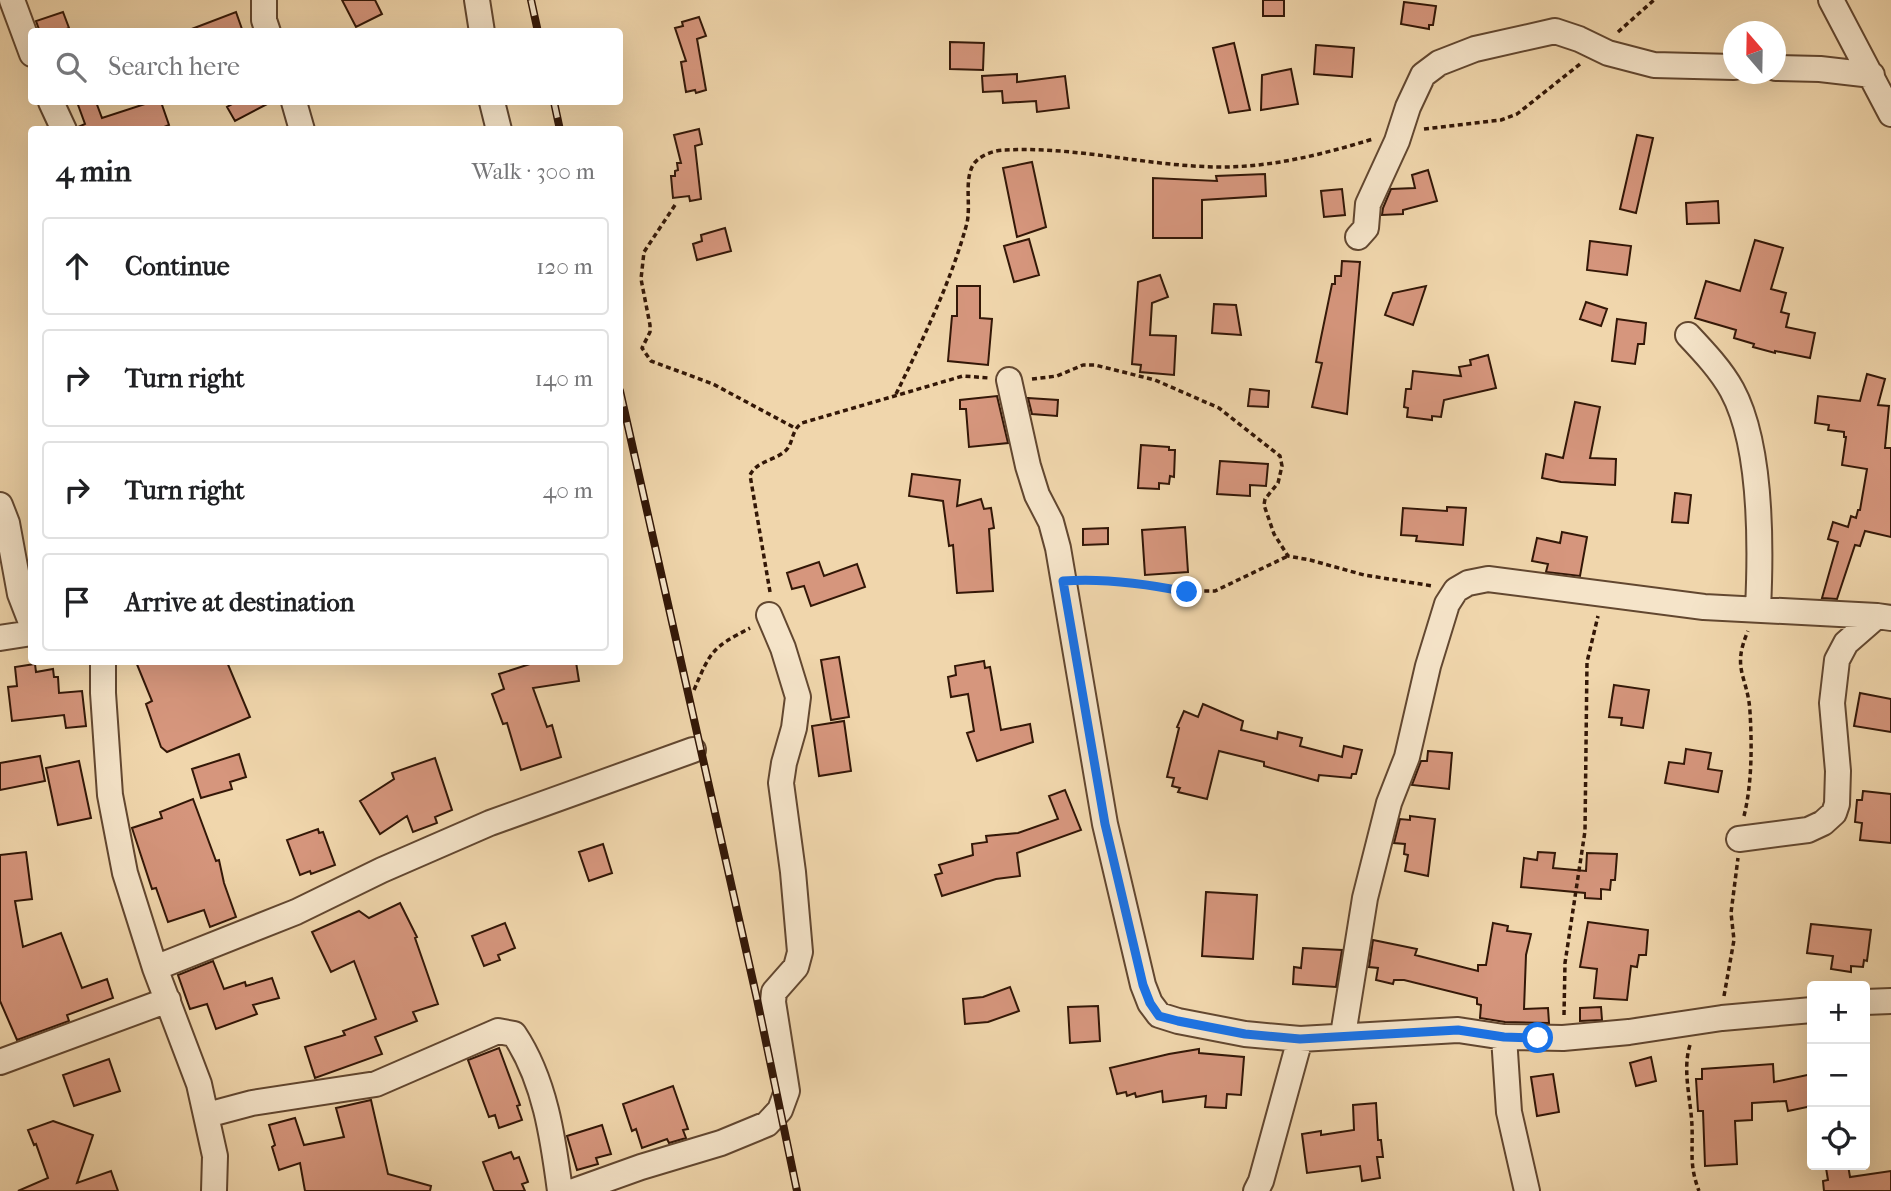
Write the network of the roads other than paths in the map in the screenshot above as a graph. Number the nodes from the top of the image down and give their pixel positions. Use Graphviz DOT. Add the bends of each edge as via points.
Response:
graph roads {
  1 [pos="12,0"];
  2 [pos="264,0"];
  3 [pos="477,0"];
  4 [pos="1831,0"];
  5 [pos="267,28"];
  6 [pos="481,28"];
  7 [pos="28,43"];
  8 [pos="1723,67"];
  9 [pos="1786,68"];
  10 [pos="1872,75"];
  11 [pos="52,105"];
  12 [pos="295,105"];
  13 [pos="493,105"];
  14 [pos="1891,114"];
  15 [pos="63,126"];
  16 [pos="301,126"];
  17 [pos="498,126"];
  18 [pos="1358,237"];
  19 [pos="1688,335"];
  20 [pos="1009,380"];
  21 [pos="0,505"];
  22 [pos="1758,609"];
  23 [pos="28,615"];
  24 [pos="769,615"];
  25 [pos="1884,617"];
  26 [pos="28,634"];
  27 [pos="0,638"];
  28 [pos="103,665"];
  29 [pos="693,750"];
  30 [pos="1739,839"];
  31 [pos="155,968"];
  32 [pos="168,1000"];
  33 [pos="1891,1001"];
  34 [pos="1870,1002"];
  35 [pos="1807,1010"];
  36 [pos="1343,1035"];
  37 [pos="1504,1037"];
  38 [pos="1300,1039"];
  39 [pos="0,1062"];
  40 [pos="207,1115"];
  41 [pos="1262,1188"];
  42 [pos="214,1191"];
  43 [pos="560,1191"];
  44 [pos="574,1191"];
  45 [pos="1527,1191"];
  1 -- 7 [label="street"];
  2 -- 5 [label="street"];
  3 -- 6 [label="street"];
  4 -- 10 [label="street"];
  8 -- 18 [label="street" via="1654,65 1608,53 1555,31 1475,49 1439,63 1423,75 1408,107 1368,204 1366,228"];
  9 -- 10 [label="street"];
  10 -- 14 [label="street"];
  11 -- 15 [label="street"];
  12 -- 16 [label="street"];
  13 -- 17 [label="street"];
  19 -- 22 [label="street" via="1719,370 1742,413 1759,516"];
  20 -- 38 [label="street" via="1028,466 1058,548 1105,824 1150,1003 1159,1016 1178,1021"];
  21 -- 23 [label="street"];
  22 -- 25 [label="street"];
  22 -- 36 [label="street" via="1704,607 1488,579 1455,590 1428,666 1407,757 1389,803 1365,898"];
  24 -- 44 [label="street" via="798,697 781,783 800,952 796,967 774,992 773,1002 787,1091 780,1110 767,1124"];
  25 -- 30 [label="street" via="1846,643 1837,660 1832,703 1838,804 1833,813 1808,830"];
  26 -- 27 [label="street"];
  28 -- 31 [label="street" via="110,795 125,873"];
  29 -- 31 [label="street" via="490,823 296,912"];
  31 -- 32 [label="street"];
  32 -- 39 [label="street"];
  32 -- 40 [label="street"];
  33 -- 34 [label="street"];
  35 -- 37 [label="street" via="1563,1038"];
  36 -- 37 [label="street" via="1458,1030"];
  36 -- 38 [label="street"];
  37 -- 45 [label="street" via="1509,1112"];
  38 -- 41 [label="street"];
  40 -- 42 [label="street" via="215,1156"];
  40 -- 43 [label="street" via="252,1103 376,1084 498,1031 514,1034 538,1082"];
}
